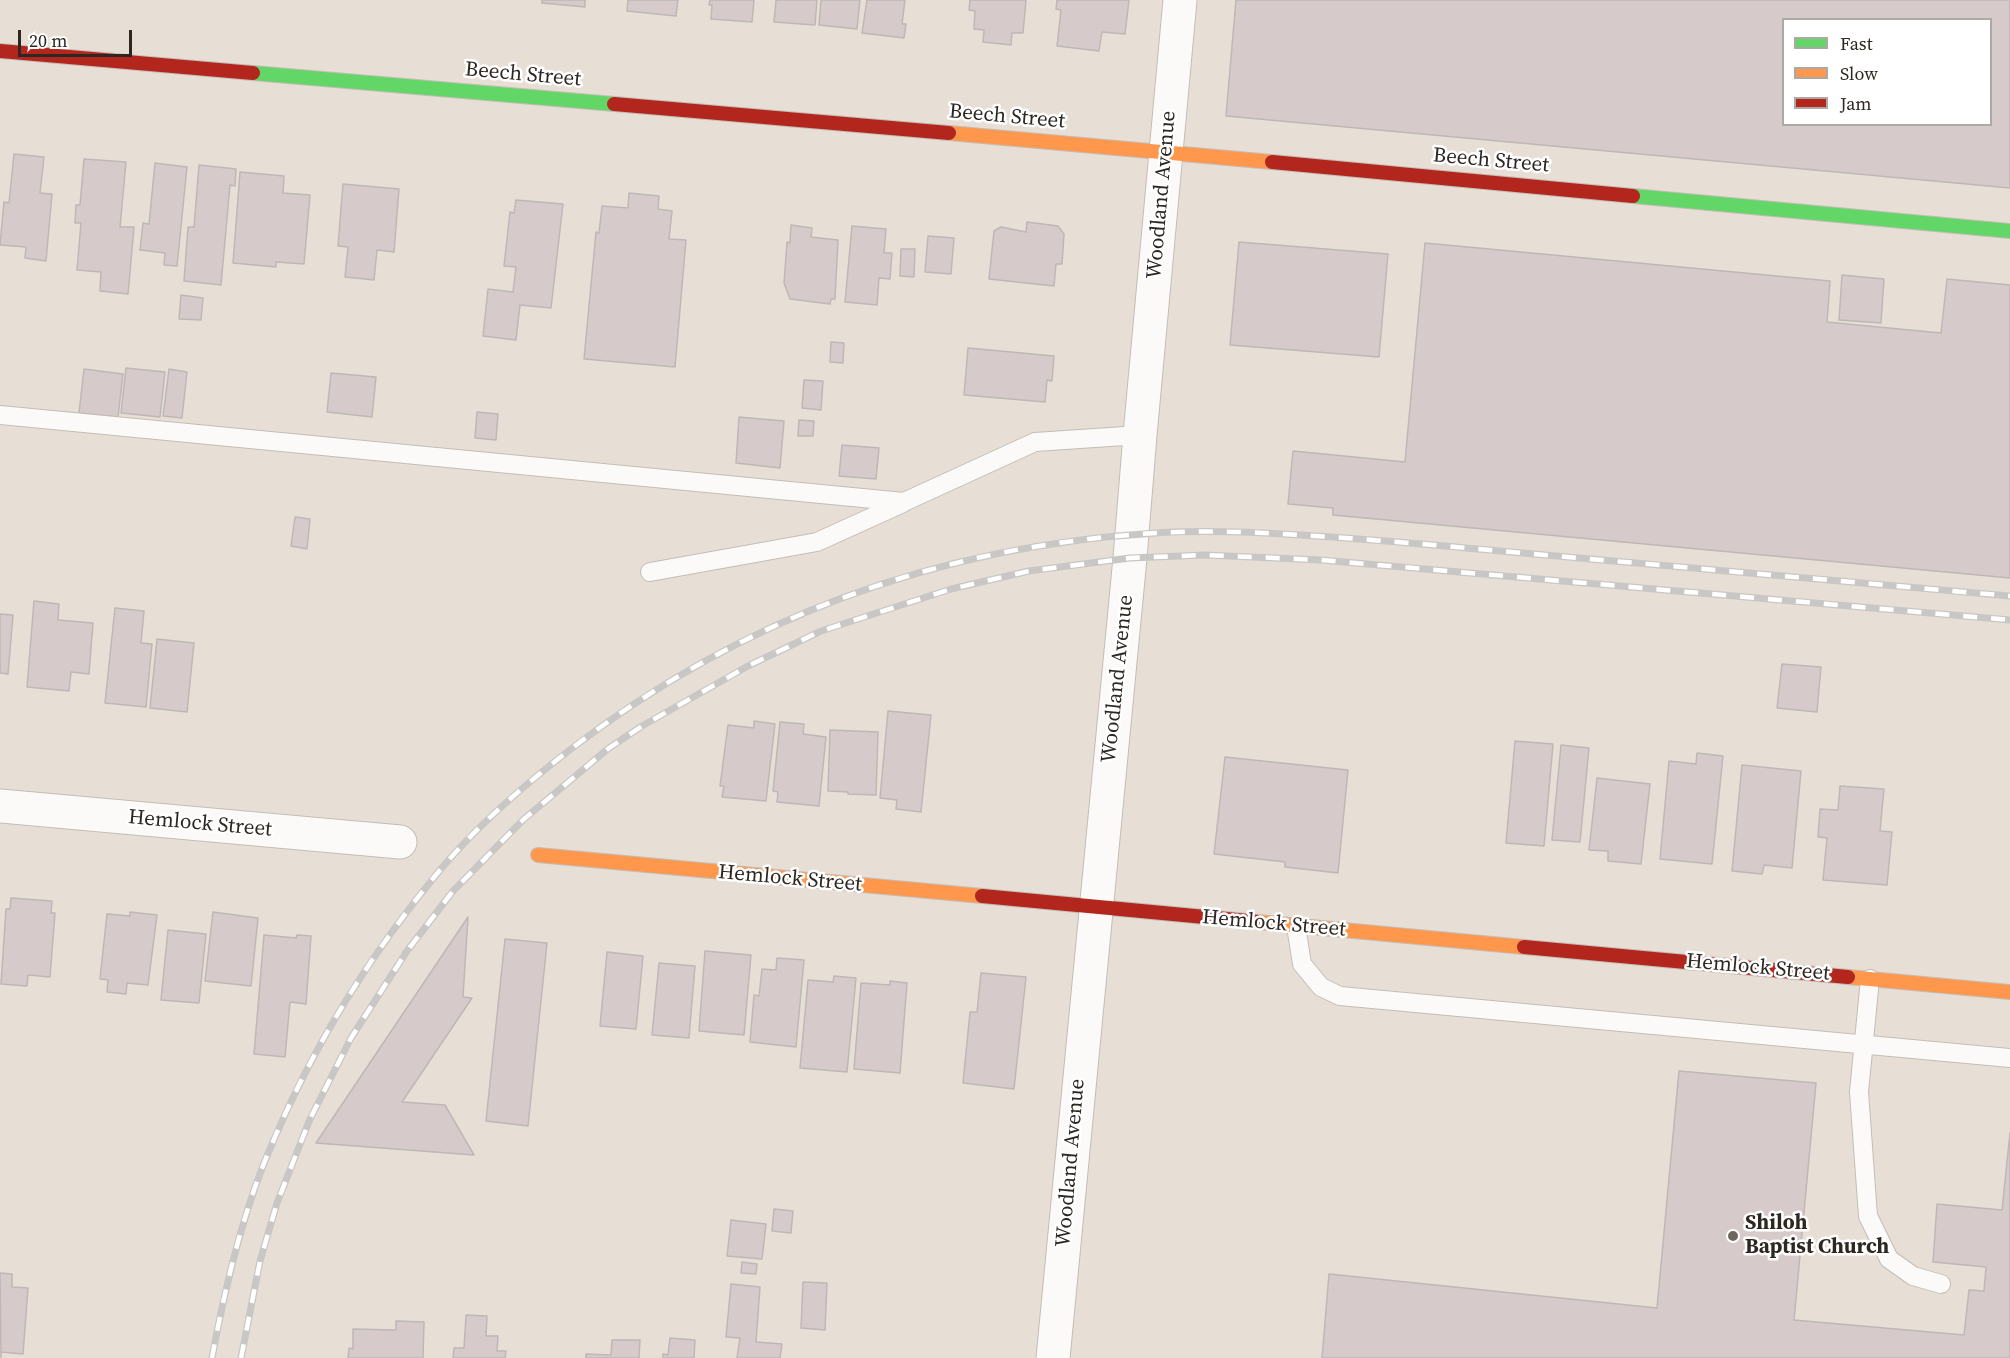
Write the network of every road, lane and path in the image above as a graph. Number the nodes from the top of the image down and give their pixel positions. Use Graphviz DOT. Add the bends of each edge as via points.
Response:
graph roads {
  1 [pos="1180,0"];
  2 [pos="0,51"];
  3 [pos="1166,152"];
  4 [pos="2010,231"];
  5 [pos="0,416"];
  6 [pos="1140,435"];
  7 [pos="904,502"];
  8 [pos="651,572"];
  9 [pos="0,806"];
  10 [pos="400,842"];
  11 [pos="538,855"];
  12 [pos="1095,908"];
  13 [pos="1296,926"];
  14 [pos="1870,979"];
  15 [pos="2010,992"];
  16 [pos="1865,1044"];
  17 [pos="2010,1058"];
  18 [pos="1941,1284"];
  19 [pos="1053,1358"];
  1 -- 3 [label="street, Woodland Avenue"];
  2 -- 3 [label="street, Beech Street"];
  3 -- 4 [label="street, Beech Street"];
  3 -- 6 [label="street, Woodland Avenue"];
  5 -- 7 [label="lane"];
  6 -- 7 [label="lane" via="1035,441"];
  6 -- 12 [label="street, Woodland Avenue"];
  7 -- 8 [label="lane" via="817,542"];
  9 -- 10 [label="street, Hemlock Street"];
  11 -- 12 [label="street, Hemlock Street"];
  12 -- 13 [label="street, Hemlock Street"];
  12 -- 19 [label="street, Woodland Avenue"];
  13 -- 14 [label="street, Hemlock Street"];
  13 -- 16 [label="lane" via="1302,964 1321,987 1340,996"];
  14 -- 15 [label="street, Hemlock Street"];
  14 -- 16 [label="lane"];
  16 -- 17 [label="lane"];
  16 -- 18 [label="lane" via="1859,1092 1868,1216 1889,1259 1912,1276"];
}
